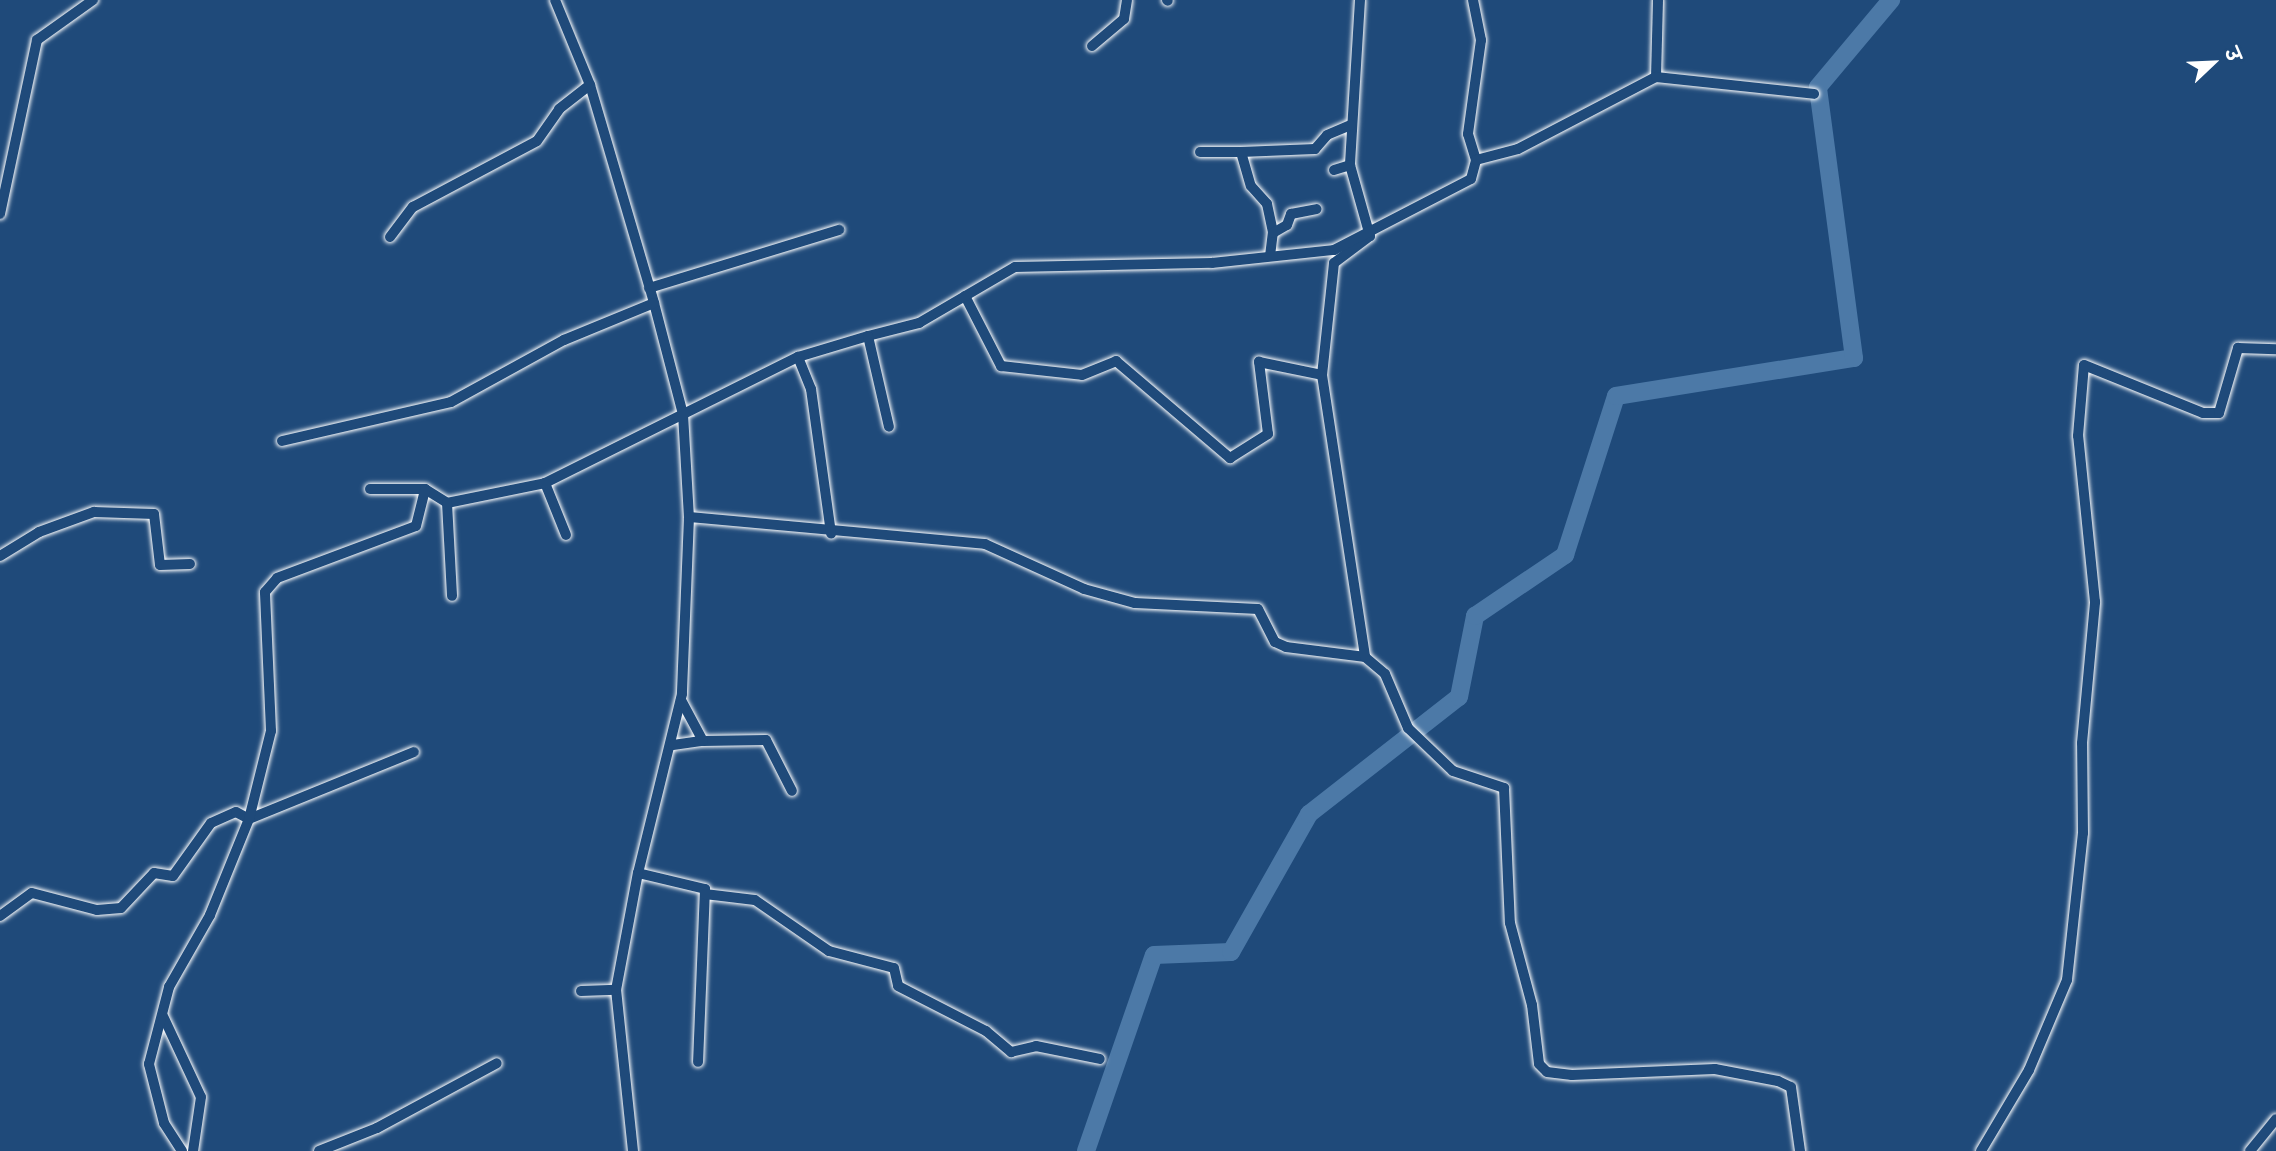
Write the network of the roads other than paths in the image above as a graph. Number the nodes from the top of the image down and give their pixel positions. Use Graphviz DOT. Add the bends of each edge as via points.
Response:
graph roads {
  1 [pos="93,0"];
  2 [pos="555,0"];
  3 [pos="1127,0"];
  4 [pos="1360,0"];
  5 [pos="1473,0"];
  6 [pos="1658,0"];
  7 [pos="1092,46"];
  8 [pos="1656,77"];
  9 [pos="590,85"];
  10 [pos="1814,94"];
  11 [pos="1351,125"];
  12 [pos="1200,152"];
  13 [pos="1241,152"];
  14 [pos="1476,160"];
  15 [pos="1350,165"];
  16 [pos="1334,170"];
  17 [pos="1317,209"];
  18 [pos="0,214"];
  19 [pos="839,230"];
  20 [pos="1273,233"];
  21 [pos="1370,236"];
  22 [pos="390,237"];
  23 [pos="1269,256"];
  24 [pos="649,288"];
  25 [pos="965,296"];
  26 [pos="654,303"];
  27 [pos="868,336"];
  28 [pos="2276,348"];
  29 [pos="799,357"];
  30 [pos="1322,375"];
  31 [pos="683,414"];
  32 [pos="889,427"];
  33 [pos="282,441"];
  34 [pos="545,483"];
  35 [pos="370,489"];
  36 [pos="425,489"];
  37 [pos="447,503"];
  38 [pos="689,517"];
  39 [pos="831,534"];
  40 [pos="566,535"];
  41 [pos="0,556"];
  42 [pos="190,564"];
  43 [pos="452,596"];
  44 [pos="1365,657"];
  45 [pos="681,699"];
  46 [pos="703,741"];
  47 [pos="673,746"];
  48 [pos="414,752"];
  49 [pos="792,791"];
  50 [pos="249,819"];
  51 [pos="639,873"];
  52 [pos="705,894"];
  53 [pos="0,916"];
  54 [pos="616,990"];
  55 [pos="581,991"];
  56 [pos="163,1016"];
  57 [pos="1100,1059"];
  58 [pos="698,1062"];
  59 [pos="497,1063"];
  60 [pos="2276,1119"];
  61 [pos="182,1151"];
  62 [pos="193,1151"];
  63 [pos="318,1151"];
  64 [pos="633,1151"];
  65 [pos="1800,1151"];
  66 [pos="1981,1151"];
  67 [pos="2250,1151"];
  1 -- 18 [label="street" via="37,40"];
  2 -- 9 [label="street"];
  3 -- 7 [label="street" via="1124,19"];
  4 -- 11 [label="street"];
  5 -- 14 [label="street" via="1481,40 1468,134"];
  6 -- 8 [label="street"];
  8 -- 10 [label="street"];
  8 -- 14 [label="street" via="1518,149"];
  9 -- 22 [label="street" via="559,109 537,141 413,207"];
  9 -- 24 [label="street"];
  11 -- 13 [label="street" via="1328,135 1315,149"];
  11 -- 15 [label="street"];
  12 -- 13 [label="street"];
  13 -- 20 [label="street" via="1251,186 1267,204"];
  14 -- 21 [label="street" via="1471,179"];
  15 -- 16 [label="street"];
  15 -- 21 [label="street"];
  17 -- 20 [label="street" via="1291,214 1287,225"];
  19 -- 24 [label="street"];
  20 -- 23 [label="street"];
  21 -- 23 [label="street" via="1334,250"];
  21 -- 30 [label="street" via="1334,263"];
  23 -- 25 [label="street" via="1015,267"];
  24 -- 26 [label="street"];
  25 -- 27 [label="street" via="919,323"];
  25 -- 30 [label="street" via="1001,366 1082,376 1116,361 1230,458 1268,434 1259,362"];
  26 -- 31 [label="street"];
  26 -- 33 [label="street" via="564,340 451,402"];
  27 -- 29 [label="street"];
  27 -- 32 [label="street"];
  28 -- 66 [label="street" via="2238,348 2219,413 2203,413 2084,365 2078,436 2095,602 2082,743 2083,833 2067,980 2029,1070"];
  29 -- 31 [label="street"];
  29 -- 39 [label="street" via="811,389"];
  30 -- 44 [label="street"];
  31 -- 34 [label="street"];
  31 -- 38 [label="street"];
  34 -- 37 [label="street"];
  34 -- 40 [label="street"];
  35 -- 36 [label="street"];
  36 -- 37 [label="street"];
  36 -- 50 [label="street" via="416,526 277,578 265,592 271,731"];
  37 -- 43 [label="street"];
  38 -- 39 [label="street"];
  38 -- 45 [label="street" via="690,621"];
  39 -- 44 [label="street" via="985,544 1084,589 1135,603 1258,609 1276,642 1286,647"];
  41 -- 42 [label="street" via="38,532 94,512 154,514 160,565"];
  44 -- 65 [label="street" via="1385,674 1408,728 1453,771 1504,788 1510,923 1532,1005 1539,1064 1547,1072 1572,1075 1716,1069 1778,1081 1791,1087"];
  45 -- 46 [label="street"];
  45 -- 47 [label="street"];
  46 -- 47 [label="street"];
  46 -- 49 [label="street" via="766,740"];
  47 -- 51 [label="street"];
  48 -- 50 [label="street"];
  50 -- 53 [label="street" via="236,813 211,823 173,876 154,873 121,908 97,910 32,893"];
  50 -- 56 [label="street" via="210,915 169,987"];
  51 -- 52 [label="street"];
  51 -- 54 [label="street"];
  52 -- 57 [label="street" via="755,900 829,951 894,968 898,986 986,1031 1011,1052 1036,1045"];
  52 -- 58 [label="street"];
  54 -- 55 [label="street"];
  54 -- 64 [label="street"];
  56 -- 61 [label="street" via="149,1064 164,1123"];
  56 -- 62 [label="street" via="201,1097"];
  59 -- 63 [label="street" via="377,1128"];
  60 -- 67 [label="street"];
}
